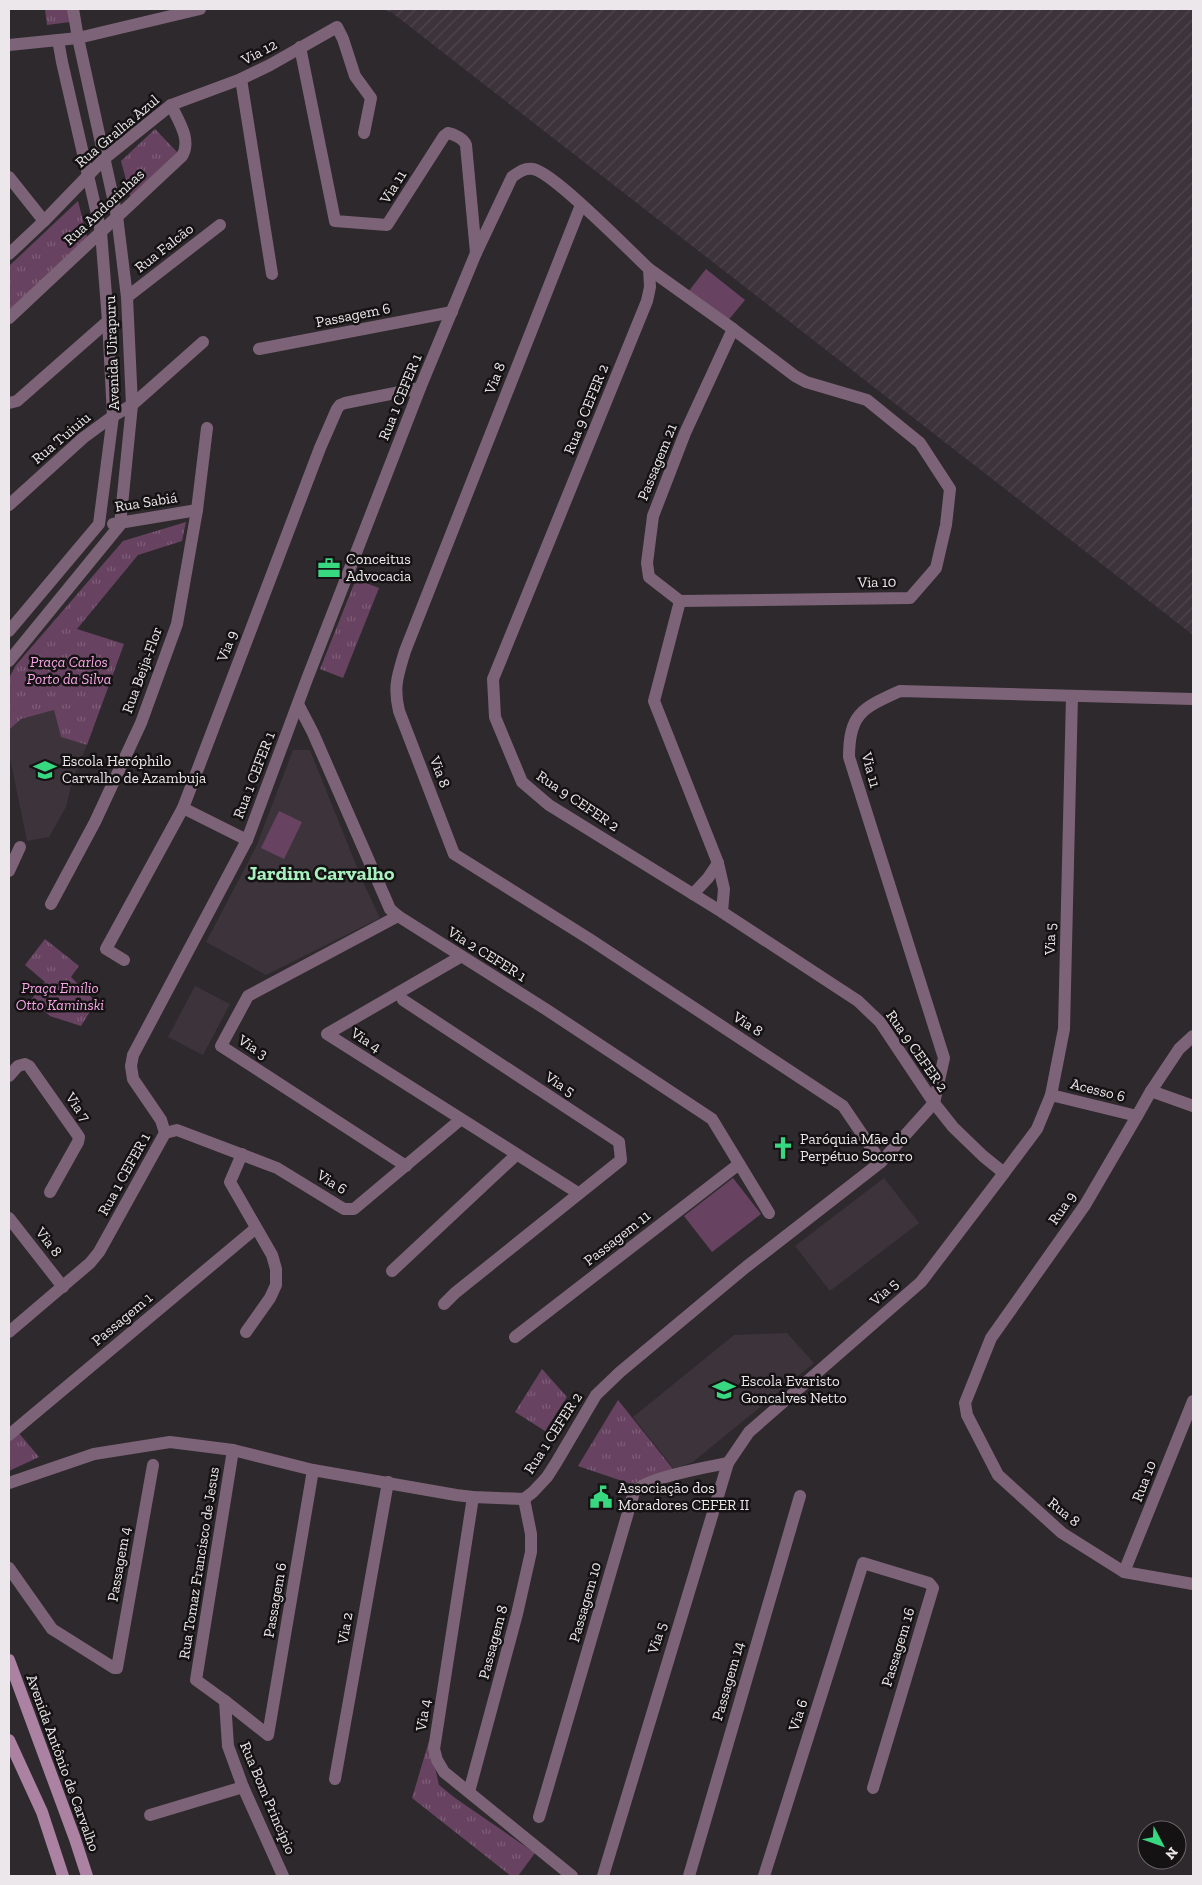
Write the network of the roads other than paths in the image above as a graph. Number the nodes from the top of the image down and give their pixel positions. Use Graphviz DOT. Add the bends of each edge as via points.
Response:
graph roads {
  1 [pos="73,9"];
  2 [pos="200,9"];
  3 [pos="78,38"];
  4 [pos="58,40"];
  5 [pos="9,45"];
  6 [pos="300,47"];
  7 [pos="241,79"];
  8 [pos="171,105"];
  9 [pos="364,133"];
  10 [pos="105,158"];
  11 [pos="89,174"];
  12 [pos="9,177"];
  13 [pos="581,205"];
  14 [pos="118,216"];
  15 [pos="44,222"];
  16 [pos="220,225"];
  17 [pos="101,232"];
  18 [pos="476,253"];
  19 [pos="9,254"];
  20 [pos="649,269"];
  21 [pos="272,274"];
  22 [pos="127,297"];
  23 [pos="452,312"];
  24 [pos="9,318"];
  25 [pos="108,321"];
  26 [pos="733,329"];
  27 [pos="203,342"];
  28 [pos="259,349"];
  29 [pos="420,388"];
  30 [pos="9,402"];
  31 [pos="132,405"];
  32 [pos="113,416"];
  33 [pos="207,428"];
  34 [pos="9,505"];
  35 [pos="197,510"];
  36 [pos="99,524"];
  37 [pos="120,525"];
  38 [pos="680,601"];
  39 [pos="9,632"];
  40 [pos="9,661"];
  41 [pos="1072,696"];
  42 [pos="1193,699"];
  43 [pos="298,704"];
  44 [pos="183,808"];
  45 [pos="247,840"];
  46 [pos="20,847"];
  47 [pos="718,863"];
  48 [pos="9,870"];
  49 [pos="693,894"];
  50 [pos="51,904"];
  51 [pos="722,912"];
  52 [pos="398,916"];
  53 [pos="460,957"];
  54 [pos="124,960"];
  55 [pos="403,1000"];
  56 [pos="1193,1036"];
  57 [pos="9,1076"];
  58 [pos="1151,1091"];
  59 [pos="1051,1095"];
  60 [pos="934,1103"];
  61 [pos="1193,1106"];
  62 [pos="1137,1116"];
  63 [pos="460,1120"];
  64 [pos="165,1133"];
  65 [pos="242,1154"];
  66 [pos="516,1155"];
  67 [pos="881,1162"];
  68 [pos="738,1164"];
  69 [pos="406,1166"];
  70 [pos="1004,1173"];
  71 [pos="50,1192"];
  72 [pos="578,1193"];
  73 [pos="769,1213"];
  74 [pos="9,1218"];
  75 [pos="256,1228"];
  76 [pos="392,1271"];
  77 [pos="63,1287"];
  78 [pos="444,1304"];
  79 [pos="10,1330"];
  80 [pos="246,1332"];
  81 [pos="516,1338"];
  82 [pos="1193,1401"];
  83 [pos="965,1403"];
  84 [pos="9,1435"];
  85 [pos="234,1450"];
  86 [pos="728,1463"];
  87 [pos="153,1465"];
  88 [pos="313,1470"];
  89 [pos="388,1482"];
  90 [pos="11,1484"];
  91 [pos="800,1496"];
  92 [pos="473,1497"];
  93 [pos="524,1499"];
  94 [pos="863,1564"];
  95 [pos="9,1568"];
  96 [pos="1124,1572"];
  97 [pos="1193,1584"];
  98 [pos="9,1660"];
  99 [pos="226,1701"];
  100 [pos="268,1735"];
  101 [pos="9,1740"];
  102 [pos="335,1779"];
  103 [pos="243,1787"];
  104 [pos="873,1788"];
  105 [pos="469,1792"];
  106 [pos="150,1815"];
  107 [pos="539,1818"];
  108 [pos="63,1876"];
  109 [pos="86,1876"];
  110 [pos="283,1876"];
  111 [pos="572,1876"];
  112 [pos="602,1876"];
  113 [pos="689,1876"];
  114 [pos="764,1876"];
  1 -- 3 [label="street, Avenida Uirapuru"];
  2 -- 3 [label="street"];
  3 -- 4 [label="street"];
  3 -- 10 [label="street, Avenida Uirapuru"];
  4 -- 5 [label="street"];
  4 -- 11 [label="street, Avenida Uirapuru"];
  6 -- 7 [label="street, Via 12"];
  6 -- 9 [label="street, Via 12" via="337,27 355,76 371,98"];
  6 -- 18 [label="street, Via 11" via="335,221 387,225 448,133 466,145"];
  7 -- 8 [label="street, Rua Gralha Azul"];
  7 -- 21 [label="street, Via 12"];
  8 -- 10 [label="street, Rua Gralha Azul"];
  8 -- 14 [label="street, Rua Andorinhas" via="185,136 185,151"];
  10 -- 11 [label="street, Rua Gralha Azul"];
  10 -- 14 [label="street, Avenida Uirapuru"];
  11 -- 15 [label="street, Rua Gralha Azul"];
  11 -- 17 [label="street, Avenida Uirapuru"];
  12 -- 15 [label="street"];
  13 -- 18 [label="street, Rua 1 CEFER 1" via="548,177 534,170 522,169 512,177"];
  13 -- 20 [label="street"];
  13 -- 67 [label="street, Via 8" via="405,651 395,694 399,711 454,854 843,1106"];
  14 -- 17 [label="street, Rua Andorinhas"];
  14 -- 22 [label="street, Avenida Uirapuru"];
  15 -- 19 [label="street, Rua Gralha Azul"];
  16 -- 22 [label="street, Rua Falcão"];
  17 -- 24 [label="street, Rua Andorinhas"];
  17 -- 25 [label="street, Avenida Uirapuru"];
  18 -- 23 [label="street, Rua 1 CEFER 1"];
  20 -- 26 [label="street, Via 10"];
  20 -- 49 [label="street, Rua 9 CEFER 2" via="647,302 493,679 496,717 522,782 549,805"];
  22 -- 31 [label="street, Avenida Uirapuru"];
  23 -- 28 [label="street, Passagem 6"];
  23 -- 29 [label="street, Rua 1 CEFER 1"];
  25 -- 30 [label="street" via="18,401"];
  25 -- 32 [label="street, Avenida Uirapuru"];
  26 -- 38 [label="street, Passagem 21" via="685,433 653,516 647,563 649,577"];
  26 -- 38 [label="street, Via 10" via="806,382 867,400 920,443 950,489 946,525 936,568 910,598"];
  27 -- 31 [label="street, Rua Tuiuiu"];
  29 -- 43 [label="street, Rua 1 CEFER 1"];
  29 -- 44 [label="street, Via 9" via="345,403 337,409"];
  31 -- 32 [label="street, Rua Tuiuiu"];
  31 -- 37 [label="street, Avenida Uirapuru"];
  32 -- 34 [label="street, Rua Tuiuiu" via="83,438"];
  32 -- 36 [label="street, Avenida Uirapuru"];
  33 -- 35 [label="street, Rua Beija-Flor"];
  35 -- 37 [label="street, Rua Sabiá"];
  35 -- 50 [label="street, Rua Beija-Flor" via="176,624 141,723 95,822"];
  36 -- 37 [label="street, Rua Sabiá"];
  36 -- 39 [label="street"];
  37 -- 40 [label="street"];
  38 -- 47 [label="street" via="654,701"];
  41 -- 42 [label="street, Via 11"];
  41 -- 59 [label="street, Via 5" via="1065,1025"];
  41 -- 60 [label="street, Via 11" via="900,691 862,711 851,731 849,757 944,1058"];
  43 -- 45 [label="street, Rua 1 CEFER 1"];
  43 -- 52 [label="street, Via 2 CEFER 1" via="390,909"];
  44 -- 45 [label="street"];
  44 -- 54 [label="street, Via 9" via="106,949"];
  45 -- 64 [label="street, Rua 1 CEFER 1" via="133,1055 133,1079 161,1120"];
  46 -- 48 [label="street"];
  47 -- 49 [label="street"];
  47 -- 51 [label="street" via="724,889"];
  49 -- 51 [label="street, Rua 9 CEFER 2"];
  51 -- 60 [label="street, Rua 9 CEFER 2" via="858,1001 880,1022"];
  52 -- 53 [label="street, Via 2 CEFER 1"];
  52 -- 69 [label="street, Via 3" via="248,996 221,1046"];
  53 -- 63 [label="street, Via 4" via="328,1034"];
  53 -- 68 [label="street, Via 2 CEFER 1" via="712,1119"];
  55 -- 72 [label="street, Via 5" via="619,1142 621,1160"];
  56 -- 58 [label="street, Rua 9" via="1179,1049"];
  57 -- 71 [label="street, Via 7" via="18,1066 29,1066 79,1137"];
  58 -- 61 [label="street"];
  58 -- 62 [label="street, Rua 9"];
  59 -- 62 [label="street, Acesso 6"];
  59 -- 70 [label="street, Via 5" via="1037,1129"];
  60 -- 67 [label="street, Rua 1 CEFER 2"];
  60 -- 70 [label="street, Rua 9 CEFER 2" via="953,1127"];
  62 -- 83 [label="street, Rua 9" via="1085,1205 991,1338"];
  63 -- 66 [label="street, Via 4"];
  63 -- 69 [label="street, Via 6"];
  64 -- 65 [label="street, Via 6" via="177,1130"];
  64 -- 77 [label="street, Rua 1 CEFER 1" via="99,1252"];
  65 -- 69 [label="street, Via 6" via="277,1168 344,1209 354,1209"];
  65 -- 75 [label="street" via="230,1182"];
  66 -- 72 [label="street, Via 4"];
  66 -- 76 [label="street"];
  67 -- 93 [label="street, Rua 1 CEFER 2" via="746,1267 620,1372 596,1396 547,1477"];
  68 -- 73 [label="street, Via 2 CEFER 1"];
  68 -- 81 [label="street, Passagem 11"];
  70 -- 86 [label="street, Via 5" via="921,1282 749,1432"];
  72 -- 78 [label="street, Via 5"];
  74 -- 77 [label="street, Via 8"];
  75 -- 80 [label="street" via="272,1255 276,1285"];
  75 -- 84 [label="street, Passagem 1"];
  77 -- 79 [label="street, Rua 1 CEFER 1"];
  82 -- 96 [label="street, Rua 10"];
  83 -- 96 [label="street, Rua 8" via="967,1415 998,1475 1062,1534"];
  85 -- 88 [label="street"];
  85 -- 90 [label="street" via="157,1443 94,1454"];
  85 -- 99 [label="street, Rua Tomaz Francisco de Jesus" via="196,1680"];
  86 -- 107 [label="street, Passagem 10" via="672,1474 634,1492"];
  86 -- 112 [label="street, Via 5"];
  87 -- 95 [label="street, Passagem 4" via="117,1668 52,1629"];
  88 -- 89 [label="street"];
  88 -- 100 [label="street, Passagem 6"];
  89 -- 92 [label="street"];
  89 -- 102 [label="street, Via 2"];
  91 -- 113 [label="street, Passagem 14"];
  92 -- 93 [label="street"];
  92 -- 105 [label="street, Via 4" via="434,1749 444,1772"];
  93 -- 105 [label="street, Passagem 8" via="531,1534 530,1552 517,1614"];
  94 -- 104 [label="street, Passagem 16" via="929,1583 933,1588"];
  94 -- 114 [label="street, Via 6"];
  96 -- 97 [label="street, Rua 8"];
  98 -- 109 [label="main road, Avenida Antônio de Carvalho"];
  99 -- 100 [label="street, Rua Tomaz Francisco de Jesus"];
  99 -- 103 [label="street, Rua Bom Princípio" via="228,1746"];
  101 -- 108 [label="main road" via="42,1812"];
  103 -- 106 [label="street"];
  103 -- 110 [label="street, Rua Bom Princípio"];
  105 -- 111 [label="street, Via 4"];
}
